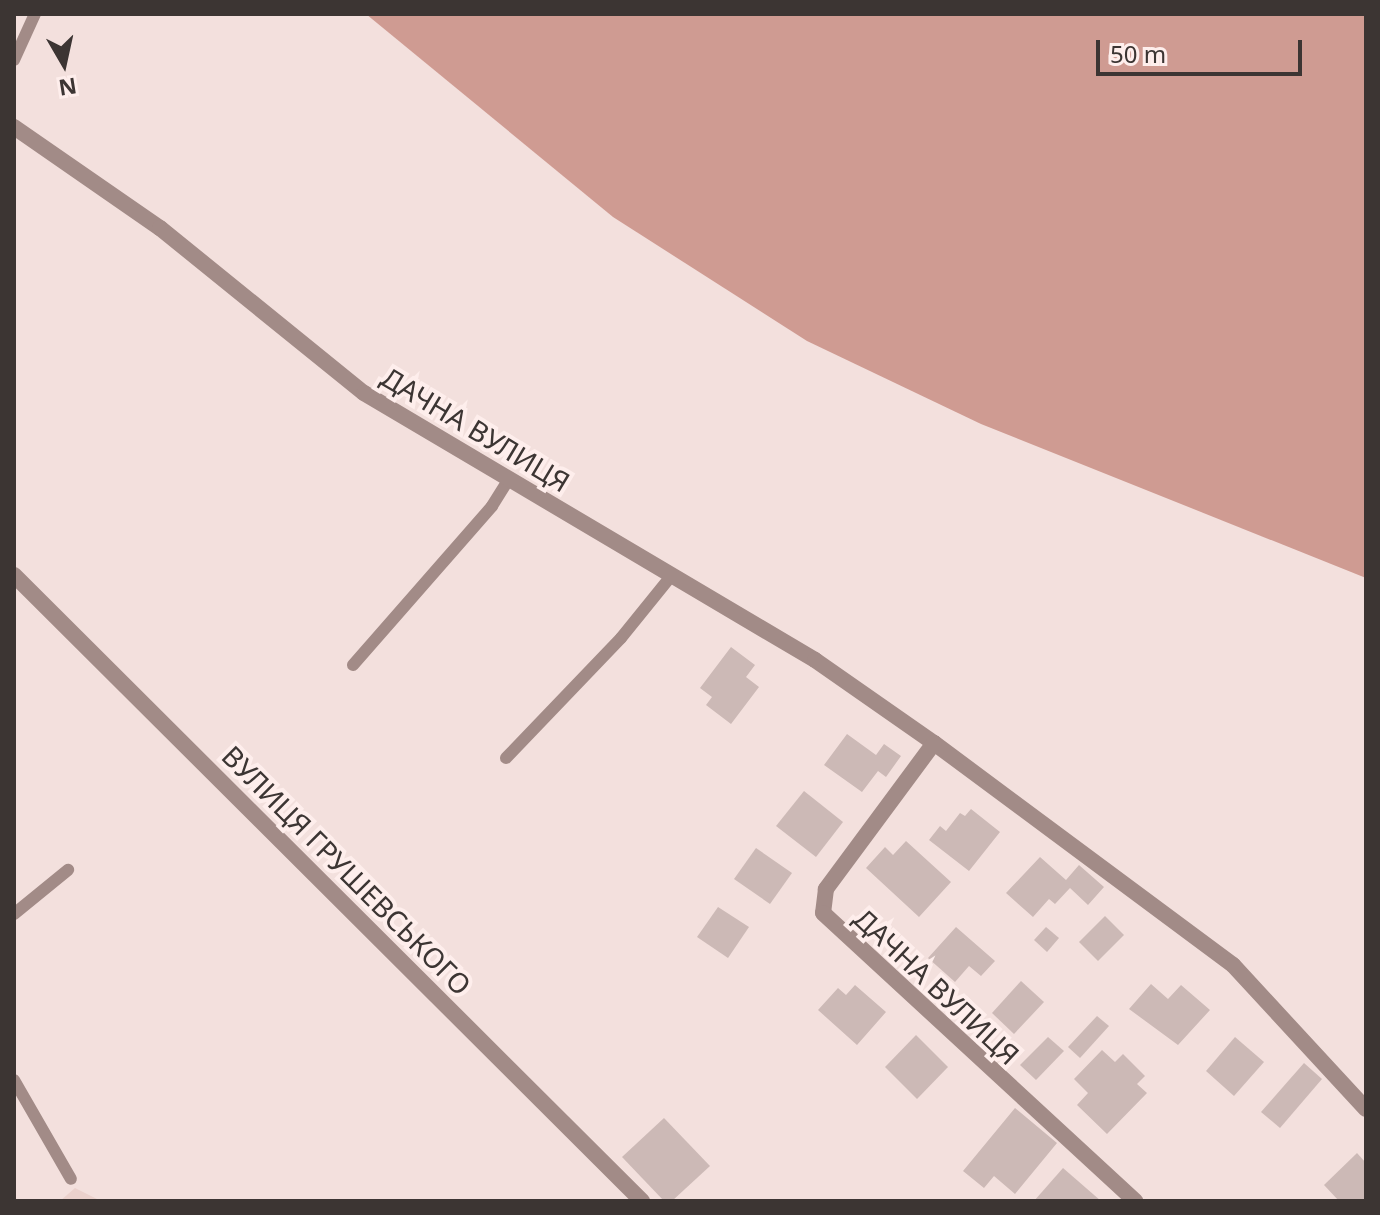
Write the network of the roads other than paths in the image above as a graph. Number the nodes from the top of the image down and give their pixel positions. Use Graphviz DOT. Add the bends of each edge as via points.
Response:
graph roads {
  1 [pos="35,14"];
  2 [pos="14,60"];
  3 [pos="14,127"];
  4 [pos="509,479"];
  5 [pos="672,575"];
  6 [pos="15,577"];
  7 [pos="353,665"];
  8 [pos="934,743"];
  9 [pos="506,758"];
  10 [pos="68,870"];
  11 [pos="14,914"];
  12 [pos="14,1080"];
  13 [pos="1366,1109"];
  14 [pos="71,1179"];
  15 [pos="642,1201"];
  16 [pos="1135,1201"];
  1 -- 2 [label="lane"];
  3 -- 4 [label="street, ДАЧНА ВУЛИЦЯ" via="160,228 364,393"];
  4 -- 5 [label="street, ДАЧНА ВУЛИЦЯ"];
  4 -- 7 [label="lane" via="492,506"];
  5 -- 8 [label="street, ДАЧНА ВУЛИЦЯ" via="815,660"];
  5 -- 9 [label="lane" via="621,638"];
  6 -- 15 [label="street, ВУЛИЦЯ ГРУШЕВСЬКОГО"];
  8 -- 13 [label="street, ДАЧНА ВУЛИЦЯ" via="1233,965"];
  8 -- 16 [label="street, ДАЧНА ВУЛИЦЯ" via="826,889 823,913"];
  10 -- 11 [label="lane"];
  12 -- 14 [label="lane"];
}
